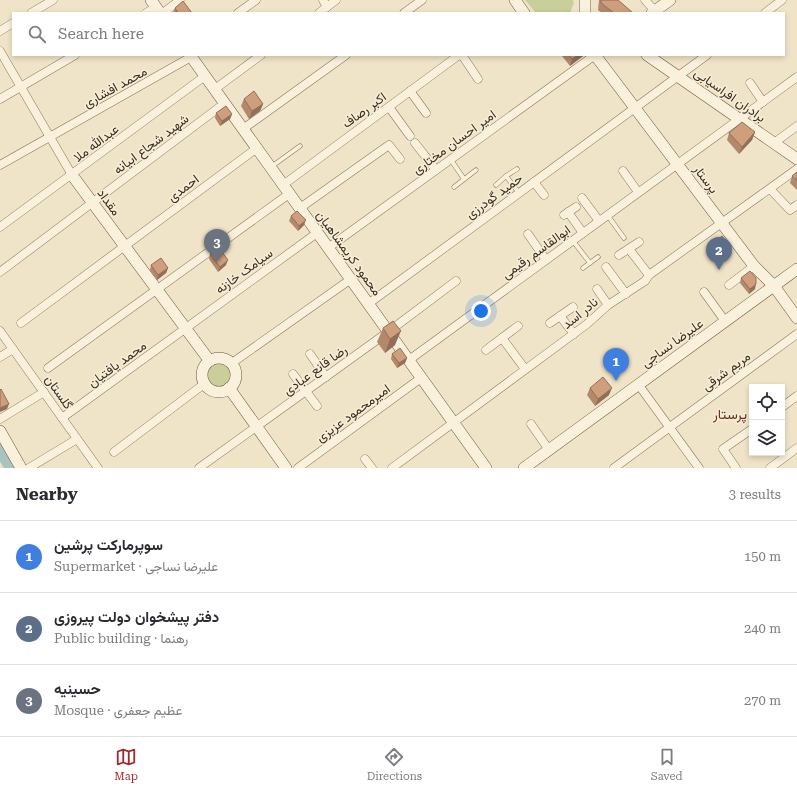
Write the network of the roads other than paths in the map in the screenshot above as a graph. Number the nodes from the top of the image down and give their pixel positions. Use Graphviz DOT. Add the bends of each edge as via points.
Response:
graph roads {
  1 [pos="53,0"];
  2 [pos="180,0"];
  3 [pos="256,0"];
  4 [pos="336,0"];
  5 [pos="422,0"];
  6 [pos="515,0"];
  7 [pos="585,0"];
  8 [pos="645,0"];
  9 [pos="670,0"];
  10 [pos="782,0"];
  11 [pos="325,3"];
  12 [pos="157,8"];
  13 [pos="33,12"];
  14 [pos="239,12"];
  15 [pos="320,12"];
  16 [pos="405,12"];
  17 [pos="520,12"];
  18 [pos="585,12"];
  19 [pos="654,12"];
  20 [pos="766,12"];
  21 [pos="12,24"];
  22 [pos="0,31"];
  23 [pos="0,51"];
  24 [pos="72,56"];
  25 [pos="191,56"];
  26 [pos="260,56"];
  27 [pos="345,56"];
  28 [pos="460,56"];
  29 [pos="462,56"];
  30 [pos="594,56"];
  31 [pos="596,56"];
  32 [pos="649,56"];
  33 [pos="706,56"];
  34 [pos="205,76"];
  35 [pos="679,76"];
  36 [pos="797,77"];
  37 [pos="478,79"];
  38 [pos="750,83"];
  39 [pos="21,87"];
  40 [pos="214,89"];
  41 [pos="410,91"];
  42 [pos="0,99"];
  43 [pos="763,102"];
  44 [pos="225,104"];
  45 [pos="389,107"];
  46 [pos="635,108"];
  47 [pos="426,113"];
  48 [pos="740,119"];
  49 [pos="797,126"];
  50 [pos="243,129"];
  51 [pos="410,136"];
  52 [pos="50,137"];
  53 [pos="416,143"];
  54 [pos="774,143"];
  55 [pos="300,146"];
  56 [pos="257,148"];
  57 [pos="400,159"];
  58 [pos="450,159"];
  59 [pos="797,159"];
  60 [pos="677,164"];
  61 [pos="0,165"];
  62 [pos="270,167"];
  63 [pos="517,168"];
  64 [pos="797,169"];
  65 [pos="436,170"];
  66 [pos="476,170"];
  67 [pos="623,171"];
  68 [pos="72,175"];
  69 [pos="506,176"];
  70 [pos="464,179"];
  71 [pos="534,182"];
  72 [pos="496,185"];
  73 [pos="454,187"];
  74 [pos="286,189"];
  75 [pos="770,189"];
  76 [pos="638,192"];
  77 [pos="519,193"];
  78 [pos="544,195"];
  79 [pos="582,198"];
  80 [pos="92,203"];
  81 [pos="797,205"];
  82 [pos="576,207"];
  83 [pos="300,208"];
  84 [pos="607,215"];
  85 [pos="599,221"];
  86 [pos="722,224"];
  87 [pos="0,227"];
  88 [pos="317,233"];
  89 [pos="583,233"];
  90 [pos="528,234"];
  91 [pos="624,238"];
  92 [pos="573,241"];
  93 [pos="639,242"];
  94 [pos="124,246"];
  95 [pos="328,248"];
  96 [pos="629,249"];
  97 [pos="619,255"];
  98 [pos="598,256"];
  99 [pos="546,260"];
  100 [pos="590,263"];
  101 [pos="754,266"];
  102 [pos="606,267"];
  103 [pos="583,268"];
  104 [pos="797,269"];
  105 [pos="0,272"];
  106 [pos="649,274"];
  107 [pos="351,279"];
  108 [pos="456,281"];
  109 [pos="729,285"];
  110 [pos="774,286"];
  111 [pos="156,289"];
  112 [pos="597,289"];
  113 [pos="704,292"];
  114 [pos="626,294"];
  115 [pos="368,304"];
  116 [pos="608,305"];
  117 [pos="573,307"];
  118 [pos="560,316"];
  119 [pos="797,318"];
  120 [pos="725,321"];
  121 [pos="21,323"];
  122 [pos="550,323"];
  123 [pos="518,326"];
  124 [pos="185,329"];
  125 [pos="0,331"];
  126 [pos="388,332"];
  127 [pos="574,334"];
  128 [pos="797,334"];
  129 [pos="502,338"];
  130 [pos="14,350"];
  131 [pos="486,350"];
  132 [pos="310,354"];
  133 [pos="0,357"];
  134 [pos="210,360"];
  135 [pos="408,360"];
  136 [pos="232,363"];
  137 [pos="48,368"];
  138 [pos="526,369"];
  139 [pos="293,374"];
  140 [pos="326,377"];
  141 [pos="421,378"];
  142 [pos="204,384"];
  143 [pos="638,384"];
  144 [pos="229,388"];
  145 [pos="306,391"];
  146 [pos="44,392"];
  147 [pos="797,396"];
  148 [pos="785,405"];
  149 [pos="317,406"];
  150 [pos="62,418"];
  151 [pos="0,419"];
  152 [pos="453,423"];
  153 [pos="531,424"];
  154 [pos="256,427"];
  155 [pos="670,428"];
  156 [pos="749,430"];
  157 [pos="0,431"];
  158 [pos="78,439"];
  159 [pos="797,448"];
  160 [pos="549,450"];
  161 [pos="114,452"];
  162 [pos="364,458"];
  163 [pos="21,468"];
  164 [pos="29,468"];
  165 [pos="98,468"];
  166 [pos="199,468"];
  167 [pos="286,468"];
  168 [pos="298,468"];
  169 [pos="372,468"];
  170 [pos="392,468"];
  171 [pos="486,468"];
  172 [pos="524,468"];
  173 [pos="614,468"];
  174 [pos="699,468"];
  175 [pos="736,468"];
  176 [pos="770,468"];
  1 -- 13 [label="street"];
  2 -- 12 [label="street"];
  3 -- 14 [label="street"];
  4 -- 11 [label="street"];
  5 -- 16 [label="street"];
  6 -- 17 [label="street"];
  7 -- 18 [label="street"];
  8 -- 19 [label="street"];
  9 -- 19 [label="street"];
  10 -- 20 [label="street"];
  11 -- 15 [label="street"];
  21 -- 22 [label="street"];
  23 -- 39 [label="street, مقداد"];
  24 -- 39 [label="street"];
  25 -- 34 [label="street, محمود کریمشاهیان"];
  25 -- 52 [label="street, محمد افشاری"];
  26 -- 40 [label="street"];
  27 -- 50 [label="street"];
  28 -- 41 [label="street, اکبر رصاف"];
  29 -- 37 [label="street"];
  30 -- 58 [label="street, امیر احسان مختاری"];
  31 -- 46 [label="street, پرستار"];
  32 -- 35 [label="street, برادران افراسیابی"];
  33 -- 35 [label="street, حمید گودرزی"];
  34 -- 40 [label="street, محمود کریمشاهیان"];
  34 -- 68 [label="street, عبدالله ملا"];
  35 -- 46 [label="street, حمید گودرزی"];
  35 -- 48 [label="street, برادران افراسیابی"];
  36 -- 43 [label="street, ابوالقاسم رقیمی"];
  38 -- 43 [label="street"];
  39 -- 42 [label="street"];
  39 -- 52 [label="street, مقداد"];
  40 -- 44 [label="street, محمود کریمشاهیان"];
  41 -- 45 [label="street, اکبر رصاف"];
  41 -- 47 [label="street"];
  43 -- 48 [label="street, ابوالقاسم رقیمی"];
  44 -- 50 [label="street, محمود کریمشاهیان"];
  44 -- 80 [label="street, شهید شجاع ابیانه"];
  45 -- 51 [label="street"];
  45 -- 74 [label="street, اکبر رصاف"];
  46 -- 60 [label="street, پرستار"];
  46 -- 71 [label="street, حمید گودرزی"];
  48 -- 54 [label="street, برادران افراسیابی"];
  48 -- 60 [label="street, ابوالقاسم رقیمی"];
  49 -- 54 [label="street"];
  50 -- 56 [label="street, محمود کریمشاهیان"];
  52 -- 61 [label="street, محمد افشاری"];
  52 -- 68 [label="street, مقداد"];
  53 -- 65 [label="street"];
  54 -- 59 [label="street, برادران افراسیابی"];
  55 -- 62 [label="lane"];
  56 -- 62 [label="street, محمود کریمشاهیان"];
  56 -- 94 [label="street, احمدی"];
  57 -- 83 [label="street" via="389,145"];
  58 -- 65 [label="street, امیر احسان مختاری"];
  58 -- 70 [label="lane"];
  60 -- 76 [label="street, ابوالقاسم رقیمی"];
  60 -- 86 [label="street, پرستار"];
  62 -- 74 [label="street, محمود کریمشاهیان"];
  63 -- 69 [label="lane"];
  64 -- 75 [label="street, نادر اسد"];
  65 -- 95 [label="street, امیر احسان مختاری"];
  66 -- 70 [label="lane"];
  67 -- 76 [label="street"];
  68 -- 80 [label="street, مقداد"];
  68 -- 87 [label="street, عبدالله ملا"];
  69 -- 72 [label="lane"];
  69 -- 77 [label="lane"];
  70 -- 73 [label="lane"];
  71 -- 77 [label="street, حمید گودرزی"];
  71 -- 78 [label="street"];
  74 -- 83 [label="street, محمود کریمشاهیان"];
  74 -- 111 [label="street, اکبر رصاف"];
  75 -- 81 [label="street" via="790,210"];
  75 -- 86 [label="street, نادر اسد"];
  76 -- 84 [label="street, ابوالقاسم رقیمی"];
  77 -- 115 [label="street, حمید گودرزی"];
  79 -- 85 [label="street"];
  80 -- 94 [label="street, مقداد"];
  80 -- 105 [label="street, شهید شجاع ابیانه"];
  82 -- 89 [label="street" via="566,214"];
  83 -- 88 [label="street, محمود کریمشاهیان"];
  84 -- 85 [label="street, ابوالقاسم رقیمی"];
  84 -- 91 [label="lane"];
  85 -- 89 [label="street, ابوالقاسم رقیمی"];
  86 -- 101 [label="street, پرستار"];
  86 -- 106 [label="street, نادر اسد"];
  88 -- 95 [label="street, محمود کریمشاهیان"];
  88 -- 124 [label="street, سیامک خازنه"];
  89 -- 92 [label="street, ابوالقاسم رقیمی"];
  90 -- 99 [label="street"];
  92 -- 99 [label="street, ابوالقاسم رقیمی"];
  92 -- 100 [label="lane"];
  93 -- 96 [label="street"];
  94 -- 111 [label="street, مقداد"];
  94 -- 121 [label="street, احمدی"];
  95 -- 107 [label="street, محمود کریمشاهیان"];
  96 -- 97 [label="street"];
  96 -- 106 [label="street"];
  98 -- 100 [label="lane"];
  99 -- 135 [label="street, ابوالقاسم رقیمی"];
  100 -- 103 [label="lane"];
  101 -- 109 [label="street"];
  101 -- 110 [label="street, پرستار"];
  102 -- 114 [label="street"];
  104 -- 110 [label="street, علیرضا نساجی"];
  106 -- 114 [label="street, نادر اسد" via="645,281"];
  107 -- 115 [label="street, محمود کریمشاهیان"];
  107 -- 136 [label="street"];
  108 -- 126 [label="street, رضا قانع عبادی"];
  110 -- 119 [label="street, پرستار"];
  110 -- 120 [label="street, علیرضا نساجی"];
  111 -- 124 [label="street, مقداد"];
  111 -- 137 [label="street, اکبر رصاف"];
  112 -- 116 [label="street"];
  113 -- 120 [label="street"];
  114 -- 116 [label="street, نادر اسد"];
  115 -- 126 [label="street, محمود کریمشاهیان"];
  116 -- 127 [label="street, نادر اسد"];
  117 -- 118 [label="street"];
  118 -- 122 [label="street"];
  118 -- 127 [label="street"];
  120 -- 143 [label="street, علیرضا نساجی"];
  123 -- 129 [label="street"];
  124 -- 134 [label="street, مقداد"];
  124 -- 150 [label="street, محمد یافتیان"];
  125 -- 130 [label="street, گلستان"];
  126 -- 135 [label="street, محمود کریمشاهیان"];
  126 -- 140 [label="street, رضا قانع عبادی"];
  127 -- 138 [label="street, نادر اسد"];
  128 -- 155 [label="street, مریم شرقی"];
  129 -- 131 [label="street"];
  129 -- 138 [label="street"];
  130 -- 133 [label="street"];
  130 -- 146 [label="street, گلستان"];
  132 -- 140 [label="street"];
  134 -- 136 [label="street" via="219,357"];
  134 -- 142 [label="street" via="205,364 201,374"];
  135 -- 141 [label="street, محمود کریمشاهیان"];
  136 -- 144 [label="street" via="236,379"];
  138 -- 152 [label="street, نادر اسد"];
  139 -- 145 [label="street"];
  140 -- 145 [label="street, رضا قانع عبادی"];
  141 -- 152 [label="street, محمود کریمشاهیان"];
  141 -- 168 [label="street, امیرمحمود عزیزی"];
  142 -- 144 [label="street" via="213,391 224,391"];
  142 -- 161 [label="street"];
  143 -- 155 [label="street"];
  143 -- 160 [label="street, علیرضا نساجی"];
  144 -- 154 [label="street"];
  145 -- 149 [label="street"];
  145 -- 154 [label="street, رضا قانع عبادی"];
  146 -- 150 [label="street, گلستان"];
  146 -- 151 [label="street"];
  147 -- 148 [label="street"];
  150 -- 158 [label="street, گلستان"];
  152 -- 170 [label="street, نادر اسد"];
  152 -- 171 [label="street, محمود کریمشاهیان"];
  153 -- 160 [label="street"];
  154 -- 166 [label="street, رضا قانع عبادی"];
  154 -- 167 [label="street"];
  155 -- 173 [label="street, مریم شرقی"];
  155 -- 174 [label="street"];
  156 -- 175 [label="street" via="723,449"];
  157 -- 163 [label="street"];
  158 -- 164 [label="street"];
  158 -- 165 [label="street, گلستان"];
  159 -- 176 [label="street"];
  160 -- 172 [label="street, علیرضا نساجی"];
  162 -- 169 [label="street"];
}
